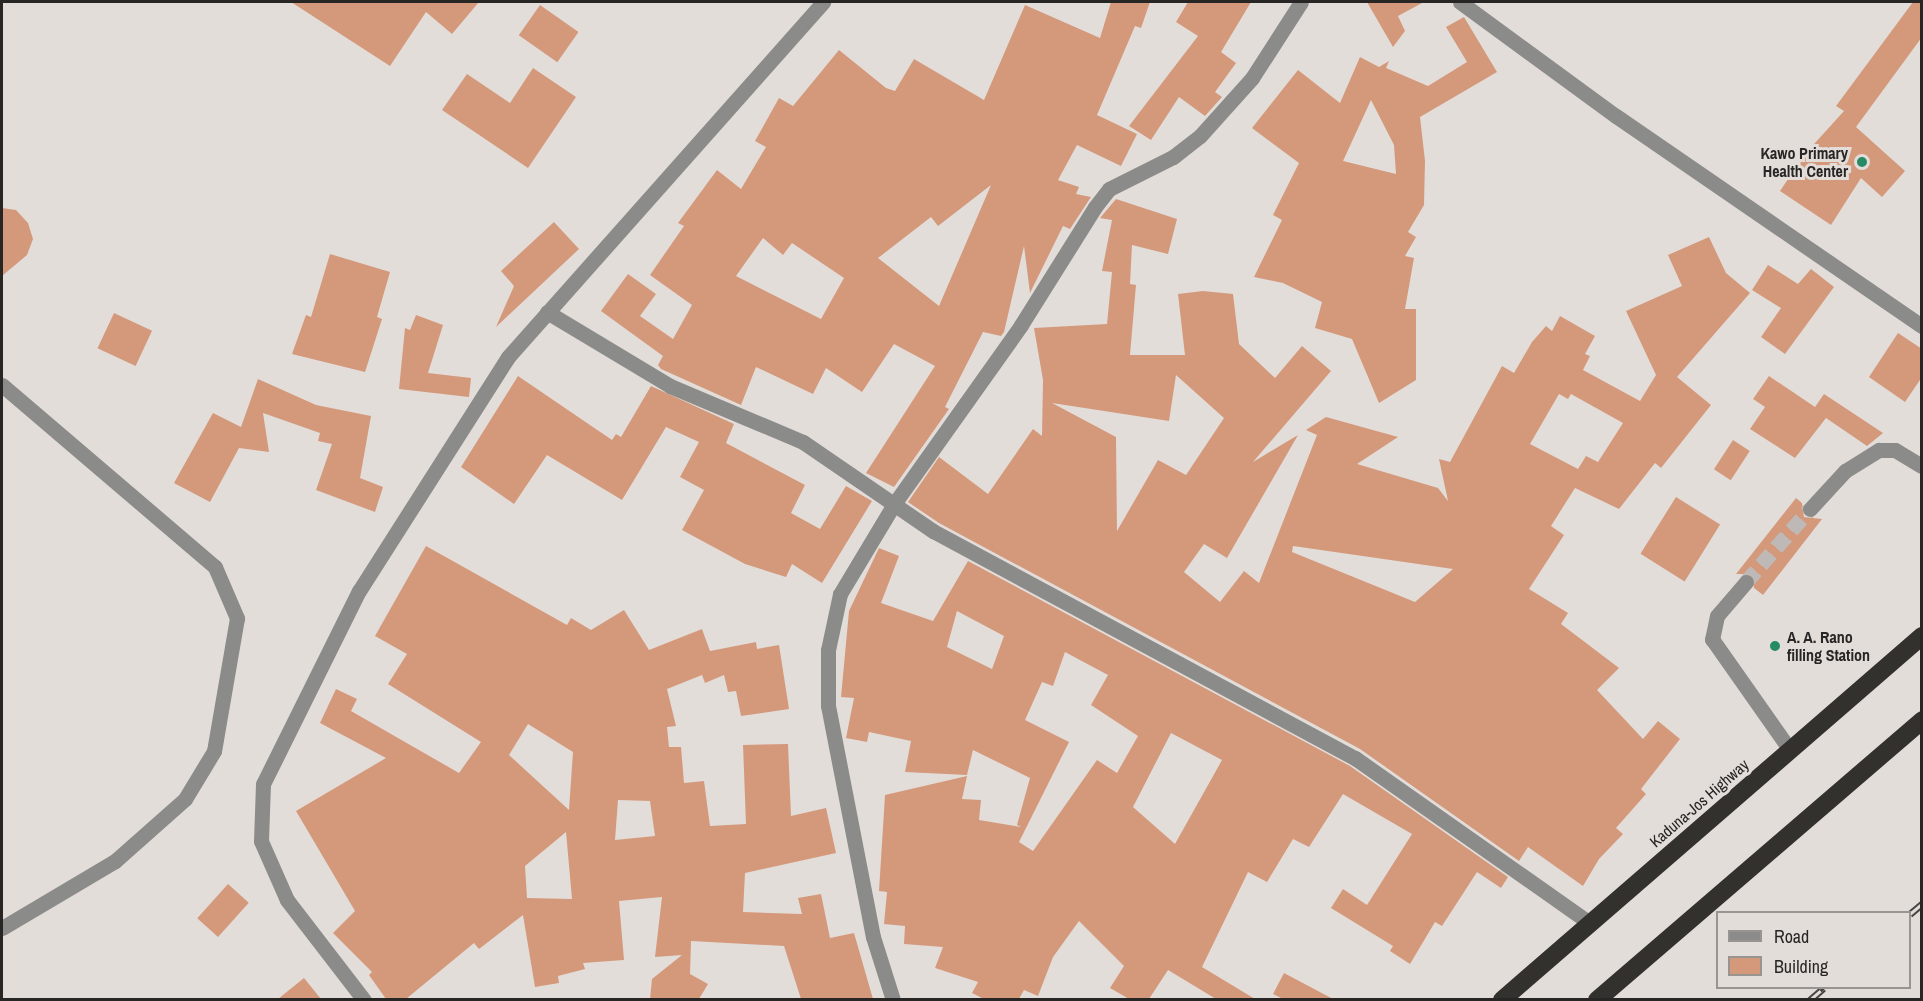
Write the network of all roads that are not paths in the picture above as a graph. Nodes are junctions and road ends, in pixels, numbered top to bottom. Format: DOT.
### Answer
graph roads {
  1 [pos="823,2"];
  2 [pos="1301,2"];
  3 [pos="1460,2"];
  4 [pos="548,312"];
  5 [pos="1922,326"];
  6 [pos="2,385"];
  7 [pos="1922,466"];
  8 [pos="894,504"];
  9 [pos="1810,509"];
  10 [pos="1746,582"];
  11 [pos="1922,636"];
  12 [pos="1922,720"];
  13 [pos="1790,750"];
  14 [pos="1590,923"];
  15 [pos="2,928"];
  16 [pos="364,999"];
  17 [pos="893,999"];
  18 [pos="1502,999"];
  19 [pos="1597,999"];
  1 -- 4 [label="street"];
  2 -- 8 [label="street"];
  3 -- 5 [label="street"];
  4 -- 8 [label="street"];
  4 -- 16 [label="street"];
  6 -- 15 [label="street"];
  7 -- 9 [label="street"];
  8 -- 14 [label="street"];
  8 -- 17 [label="street"];
  10 -- 13 [label="street"];
  11 -- 13 [label="highway, Kaduna-Jos Highway"];
  12 -- 19 [label="highway"];
  13 -- 14 [label="highway, Kaduna-Jos Highway"];
  14 -- 18 [label="highway, Kaduna-Jos Highway"];
}
